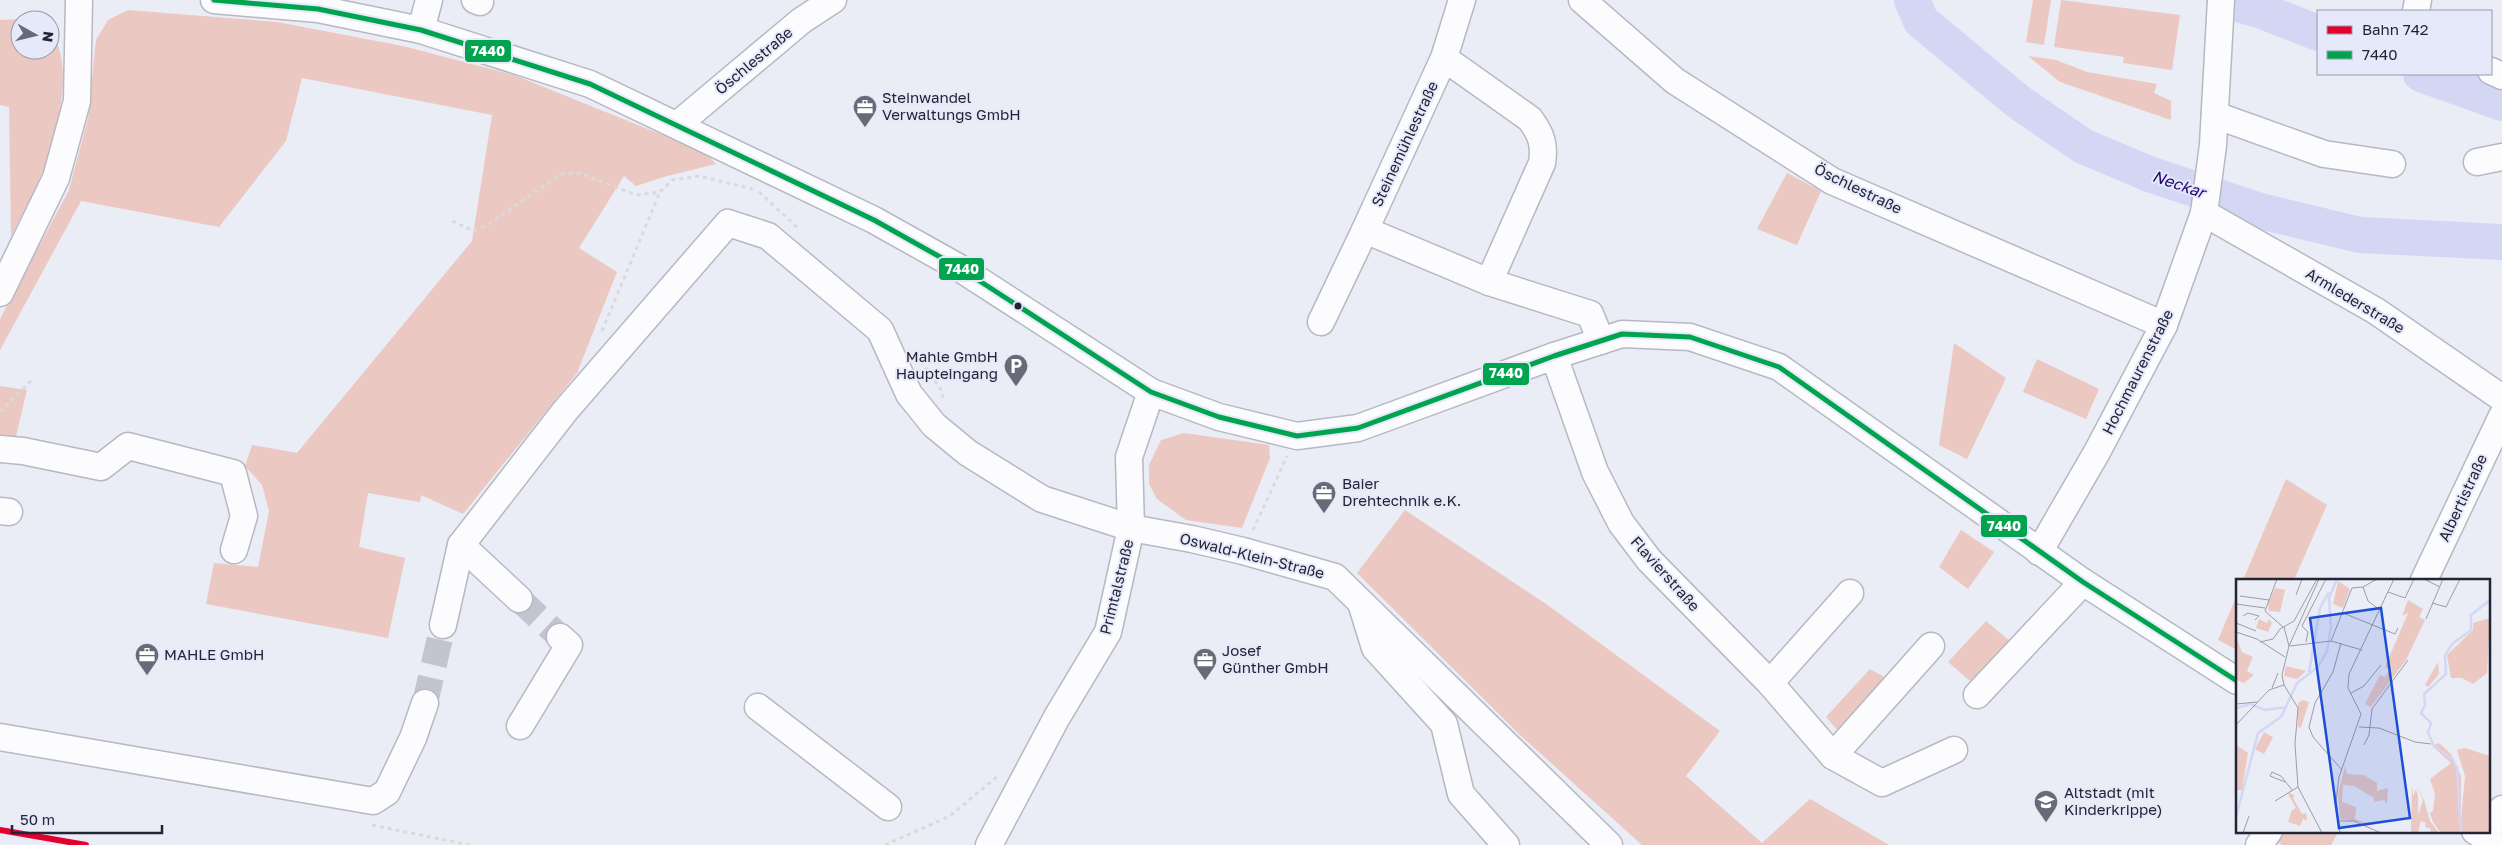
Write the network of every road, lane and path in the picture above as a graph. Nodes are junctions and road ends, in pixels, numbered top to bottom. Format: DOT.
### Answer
graph roads {
  1 [pos="79,0"];
  2 [pos="214,0"];
  3 [pos="429,0"];
  4 [pos="833,0"];
  5 [pos="1462,0"];
  6 [pos="1582,0"];
  7 [pos="2221,4"];
  8 [pos="421,30"];
  9 [pos="1444,58"];
  10 [pos="2215,115"];
  11 [pos="677,125"];
  12 [pos="2502,157"];
  13 [pos="2477,162"];
  14 [pos="2392,164"];
  15 [pos="660,192"];
  16 [pos="2204,213"];
  17 [pos="1365,230"];
  18 [pos="8,255"];
  19 [pos="1489,282"];
  20 [pos="1,291"];
  21 [pos="1321,322"];
  22 [pos="2164,325"];
  23 [pos="602,332"];
  24 [pos="1600,341"];
  25 [pos="1554,356"];
  26 [pos="33,379"];
  27 [pos="1151,392"];
  28 [pos="2502,398"];
  29 [pos="0,412"];
  30 [pos="2502,416"];
  31 [pos="1296,436"];
  32 [pos="0,449"];
  33 [pos="1131,528"];
  34 [pos="461,545"];
  35 [pos="234,550"];
  36 [pos="1243,551"];
  37 [pos="2039,552"];
  38 [pos="2424,579"];
  39 [pos="2082,582"];
  40 [pos="1850,592"];
  41 [pos="519,599"];
  42 [pos="1362,604"];
  43 [pos="443,625"];
  44 [pos="560,637"];
  45 [pos="1931,646"];
  46 [pos="2236,680"];
  47 [pos="1770,683"];
  48 [pos="1976,695"];
  49 [pos="425,703"];
  50 [pos="758,707"];
  51 [pos="520,726"];
  52 [pos="0,737"];
  53 [pos="1954,750"];
  54 [pos="1833,756"];
  55 [pos="1002,772"];
  56 [pos="888,807"];
  57 [pos="2502,809"];
  58 [pos="2490,828"];
  59 [pos="2268,832"];
  60 [pos="885,845"];
  61 [pos="989,845"];
  62 [pos="1506,845"];
  63 [pos="1609,845"];
  64 [pos="2259,845"];
  1 -- 18 [label="street"];
  2 -- 8 [label="street"];
  3 -- 8 [label="street"];
  4 -- 11 [label="street, Öschlestraße"];
  5 -- 9 [label="street, Steinemühlestraße"];
  6 -- 22 [label="street, Öschlestraße"];
  7 -- 10 [label="street, Hochmaurenstraße"];
  8 -- 11 [label="street"];
  9 -- 17 [label="street, Steinemühlestraße"];
  9 -- 19 [label="street"];
  10 -- 14 [label="street"];
  10 -- 16 [label="street, Hochmaurenstraße"];
  11 -- 27 [label="street"];
  12 -- 13 [label="street"];
  15 -- 23 [label="path"];
  16 -- 22 [label="street, Hochmaurenstraße"];
  16 -- 28 [label="street, Armlederstraße"];
  17 -- 19 [label="street"];
  17 -- 21 [label="street, Steinemühlestraße"];
  18 -- 20 [label="street"];
  19 -- 24 [label="street"];
  22 -- 37 [label="street, Hochmaurenstraße"];
  24 -- 25 [label="street"];
  24 -- 37 [label="street"];
  25 -- 31 [label="street"];
  25 -- 47 [label="street, Flavierstraße"];
  26 -- 29 [label="path"];
  27 -- 31 [label="street"];
  27 -- 33 [label="street, Primtalstraße"];
  30 -- 38 [label="street, Albertistraße"];
  31 -- 36 [label="path"];
  32 -- 35 [label="street"];
  33 -- 34 [label="street, Oswald-Klein-Straße"];
  33 -- 36 [label="street, Oswald-Klein-Straße"];
  33 -- 61 [label="street, Primtalstraße"];
  34 -- 41 [label="street"];
  34 -- 43 [label="street"];
  36 -- 42 [label="street, Oswald-Klein-Straße"];
  37 -- 39 [label="street"];
  39 -- 46 [label="street"];
  39 -- 48 [label="street"];
  40 -- 47 [label="street"];
  42 -- 62 [label="street"];
  42 -- 63 [label="street, Oswald-Klein-Straße"];
  44 -- 51 [label="street"];
  45 -- 54 [label="street"];
  47 -- 54 [label="street, Flavierstraße"];
  49 -- 52 [label="street"];
  50 -- 56 [label="street"];
  53 -- 54 [label="street"];
  55 -- 60 [label="path"];
  57 -- 58 [label="street"];
  59 -- 64 [label="street"];
}
